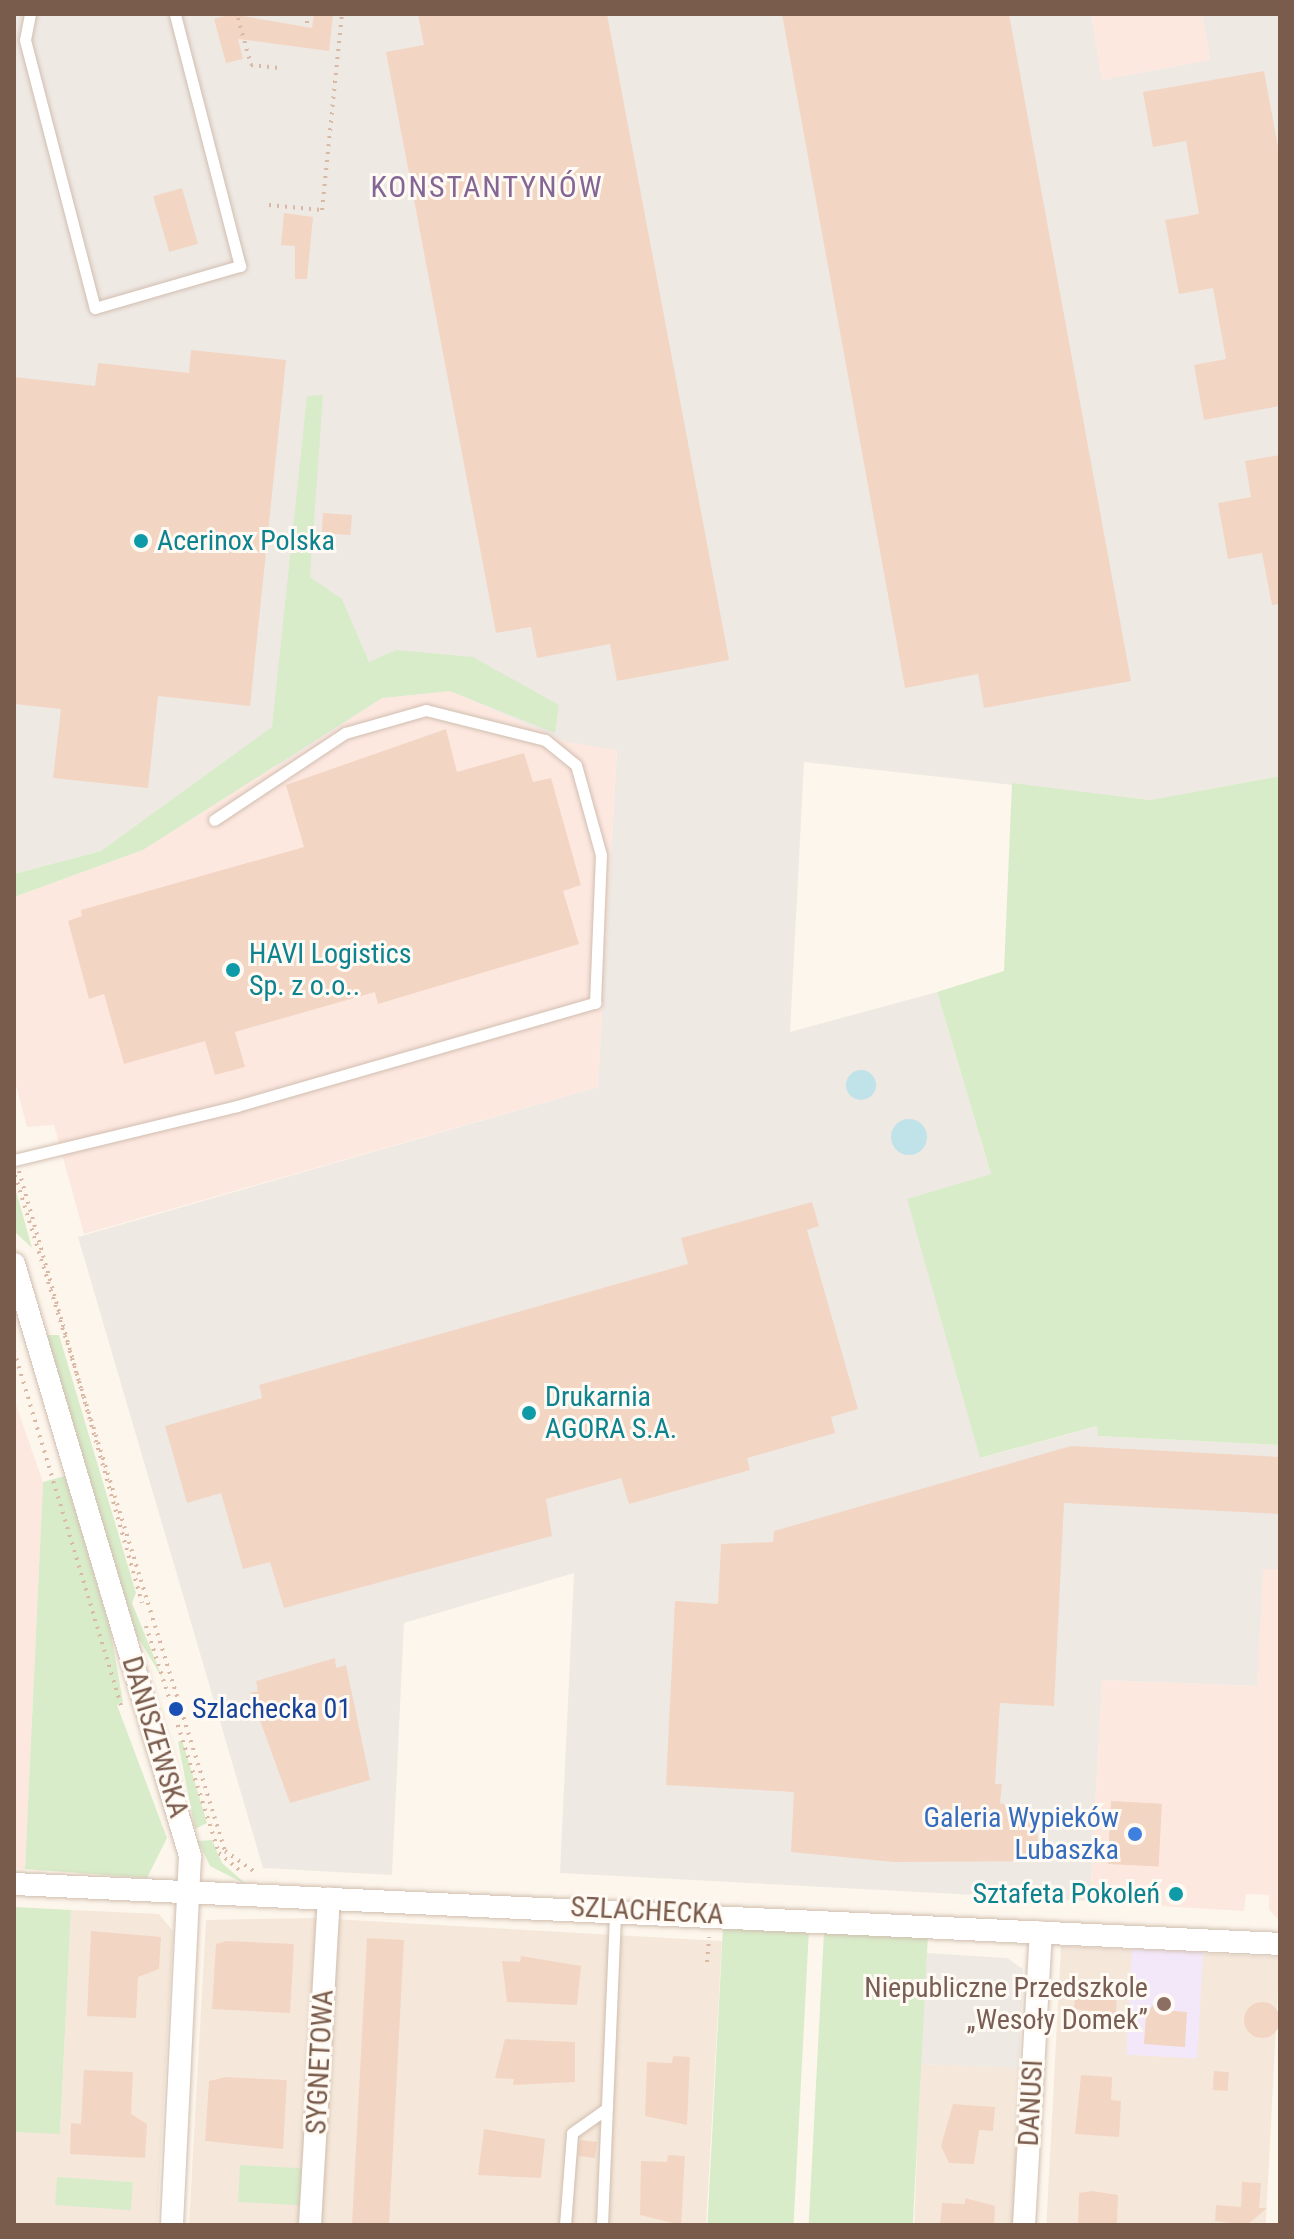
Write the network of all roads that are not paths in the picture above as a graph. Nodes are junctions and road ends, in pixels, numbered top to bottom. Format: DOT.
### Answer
graph roads {
  1 [pos="30,14"];
  2 [pos="175,14"];
  3 [pos="214,820"];
  4 [pos="15,1159"];
  5 [pos="14,1264"];
  6 [pos="14,1884"];
  7 [pos="191,1892"];
  8 [pos="329,1899"];
  9 [pos="615,1909"];
  10 [pos="1041,1932"];
  11 [pos="1280,1944"];
  12 [pos="606,2109"];
  13 [pos="172,2225"];
  14 [pos="310,2225"];
  15 [pos="565,2225"];
  16 [pos="602,2225"];
  17 [pos="1024,2225"];
  1 -- 2 [label="lane"];
  3 -- 4 [label="lane"];
  5 -- 7 [label="street, DANISZEWSKA"];
  6 -- 7 [label="street, SZLACHECKA"];
  7 -- 8 [label="street, SZLACHECKA"];
  7 -- 13 [label="street, DANISZEWSKA"];
  8 -- 9 [label="street, SZLACHECKA"];
  8 -- 14 [label="street, SYGNETOWA"];
  9 -- 10 [label="street, SZLACHECKA"];
  9 -- 12 [label="lane"];
  10 -- 11 [label="street, SZLACHECKA"];
  10 -- 17 [label="street, DANUSI"];
  12 -- 15 [label="lane"];
  12 -- 16 [label="lane"];
}
